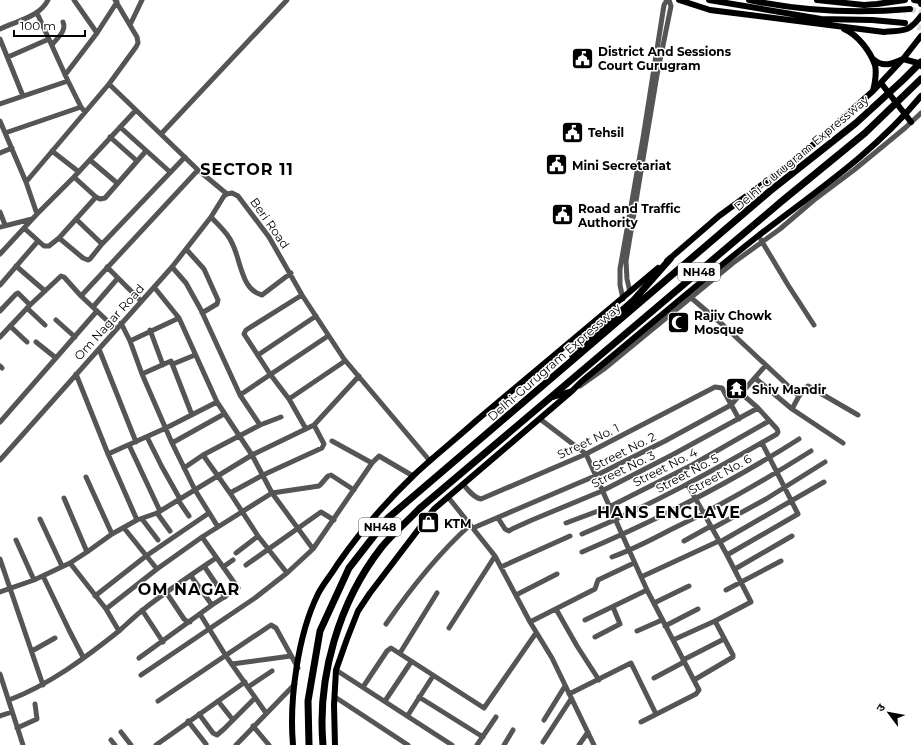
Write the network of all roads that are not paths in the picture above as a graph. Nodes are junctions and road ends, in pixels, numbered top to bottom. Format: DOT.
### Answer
graph roads {
  1 [pos="48,0"];
  2 [pos="74,0"];
  3 [pos="142,0"];
  4 [pos="287,0"];
  5 [pos="668,0"];
  6 [pos="679,0"];
  7 [pos="709,0"];
  8 [pos="749,0"];
  9 [pos="817,0"];
  10 [pos="904,0"];
  11 [pos="914,0"];
  12 [pos="116,1"];
  13 [pos="851,2"];
  14 [pos="921,4"];
  15 [pos="910,9"];
  16 [pos="37,14"];
  17 [pos="921,16"];
  18 [pos="63,22"];
  19 [pos="904,23"];
  20 [pos="130,25"];
  21 [pos="841,27"];
  22 [pos="0,29"];
  23 [pos="97,32"];
  24 [pos="0,39"];
  25 [pos="49,39"];
  26 [pos="920,40"];
  27 [pos="52,45"];
  28 [pos="865,48"];
  29 [pos="8,57"];
  30 [pos="903,59"];
  31 [pos="921,62"];
  32 [pos="921,66"];
  33 [pos="67,78"];
  34 [pos="921,79"];
  35 [pos="881,82"];
  36 [pos="109,84"];
  37 [pos="873,91"];
  38 [pos="23,96"];
  39 [pos="921,96"];
  40 [pos="0,104"];
  41 [pos="81,107"];
  42 [pos="136,110"];
  43 [pos="86,112"];
  44 [pos="921,113"];
  45 [pos="906,115"];
  46 [pos="0,121"];
  47 [pos="911,122"];
  48 [pos="120,127"];
  49 [pos="5,133"];
  50 [pos="161,134"];
  51 [pos="110,137"];
  52 [pos="12,148"];
  53 [pos="52,151"];
  54 [pos="146,151"];
  55 [pos="0,153"];
  56 [pos="185,157"];
  57 [pos="90,160"];
  58 [pos="138,161"];
  59 [pos="198,170"];
  60 [pos="79,172"];
  61 [pos="170,172"];
  62 [pos="74,177"];
  63 [pos="26,182"];
  64 [pos="117,183"];
  65 [pos="227,194"];
  66 [pos="96,197"];
  67 [pos="0,212"];
  68 [pos="37,214"];
  69 [pos="211,217"];
  70 [pos="33,219"];
  71 [pos="76,219"];
  72 [pos="3,226"];
  73 [pos="24,228"];
  74 [pos="758,236"];
  75 [pos="59,238"];
  76 [pos="38,241"];
  77 [pos="763,242"];
  78 [pos="102,244"];
  79 [pos="186,249"];
  80 [pos="0,254"];
  81 [pos="670,259"];
  82 [pos="16,266"];
  83 [pos="172,267"];
  84 [pos="107,268"];
  85 [pos="291,273"];
  86 [pos="118,278"];
  87 [pos="0,285"];
  88 [pos="154,287"];
  89 [pos="44,290"];
  90 [pos="630,292"];
  91 [pos="302,295"];
  92 [pos="81,296"];
  93 [pos="688,296"];
  94 [pos="623,299"];
  95 [pos="141,301"];
  96 [pos="28,307"];
  97 [pos="92,307"];
  98 [pos="0,311"];
  99 [pos="97,311"];
  100 [pos="202,313"];
  101 [pos="316,316"];
  102 [pos="179,318"];
  103 [pos="56,320"];
  104 [pos="121,323"];
  105 [pos="45,325"];
  106 [pos="814,325"];
  107 [pos="10,326"];
  108 [pos="116,328"];
  109 [pos="150,330"];
  110 [pos="75,336"];
  111 [pos="328,336"];
  112 [pos="0,337"];
  113 [pos="130,341"];
  114 [pos="27,342"];
  115 [pos="36,342"];
  116 [pos="99,349"];
  117 [pos="195,355"];
  118 [pos="258,355"];
  119 [pos="56,358"];
  120 [pos="345,361"];
  121 [pos="173,364"];
  122 [pos="163,365"];
  123 [pos="766,365"];
  124 [pos="558,372"];
  125 [pos="76,374"];
  126 [pos="142,374"];
  127 [pos="270,374"];
  128 [pos="359,376"];
  129 [pos="755,378"];
  130 [pos="572,391"];
  131 [pos="742,394"];
  132 [pos="240,395"];
  133 [pos="553,396"];
  134 [pos="799,396"];
  135 [pos="289,399"];
  136 [pos="217,402"];
  137 [pos="731,405"];
  138 [pos="758,408"];
  139 [pos="792,409"];
  140 [pos="224,414"];
  141 [pos="192,415"];
  142 [pos="858,415"];
  143 [pos="281,417"];
  144 [pos="540,419"];
  145 [pos="739,420"];
  146 [pos="769,421"];
  147 [pos="0,422"];
  148 [pos="260,425"];
  149 [pos="314,426"];
  150 [pos="166,428"];
  151 [pos="306,429"];
  152 [pos="239,436"];
  153 [pos="147,437"];
  154 [pos="799,439"];
  155 [pos="332,441"];
  156 [pos="136,442"];
  157 [pos="843,442"];
  158 [pos="172,443"];
  159 [pos="762,443"];
  160 [pos="129,445"];
  161 [pos="811,451"];
  162 [pos="108,454"];
  163 [pos="586,454"];
  164 [pos="203,455"];
  165 [pos="252,455"];
  166 [pos="769,458"];
  167 [pos="0,460"];
  168 [pos="430,461"];
  169 [pos="825,462"];
  170 [pos="372,463"];
  171 [pos="184,468"];
  172 [pos="776,473"];
  173 [pos="263,475"];
  174 [pos="217,476"];
  175 [pos="413,476"];
  176 [pos="595,476"];
  177 [pos="86,477"];
  178 [pos="824,482"];
  179 [pos="463,484"];
  180 [pos="688,485"];
  181 [pos="785,486"];
  182 [pos="195,490"];
  183 [pos="354,490"];
  184 [pos="602,491"];
  185 [pos="272,492"];
  186 [pos="230,493"];
  187 [pos="448,497"];
  188 [pos="64,498"];
  189 [pos="696,499"];
  190 [pos="179,500"];
  191 [pos="792,501"];
  192 [pos="608,506"];
  193 [pos="158,512"];
  194 [pos="243,512"];
  195 [pos="209,513"];
  196 [pos="704,514"];
  197 [pos="189,516"];
  198 [pos="498,518"];
  199 [pos="40,519"];
  200 [pos="140,520"];
  201 [pos="334,520"];
  202 [pos="616,520"];
  203 [pos="566,523"];
  204 [pos="472,526"];
  205 [pos="218,527"];
  206 [pos="712,527"];
  207 [pos="124,528"];
  208 [pos="297,528"];
  209 [pos="170,531"];
  210 [pos="112,534"];
  211 [pos="582,534"];
  212 [pos="622,535"];
  213 [pos="258,536"];
  214 [pos="570,536"];
  215 [pos="792,536"];
  216 [pos="202,537"];
  217 [pos="16,540"];
  218 [pos="158,540"];
  219 [pos="684,541"];
  220 [pos="720,541"];
  221 [pos="268,549"];
  222 [pos="313,549"];
  223 [pos="629,551"];
  224 [pos="87,552"];
  225 [pos="582,552"];
  226 [pos="236,553"];
  227 [pos="727,555"];
  228 [pos="146,556"];
  229 [pos="495,556"];
  230 [pos="612,557"];
  231 [pos="216,558"];
  232 [pos="0,559"];
  233 [pos="233,560"];
  234 [pos="781,562"];
  235 [pos="70,563"];
  236 [pos="634,563"];
  237 [pos="246,565"];
  238 [pos="62,566"];
  239 [pos="204,566"];
  240 [pos="223,566"];
  241 [pos="501,567"];
  242 [pos="157,569"];
  243 [pos="734,570"];
  244 [pos="287,573"];
  245 [pos="557,574"];
  246 [pos="43,576"];
  247 [pos="191,576"];
  248 [pos="641,577"];
  249 [pos="34,580"];
  250 [pos="741,582"];
  251 [pos="689,586"];
  252 [pos="10,590"];
  253 [pos="647,590"];
  254 [pos="726,590"];
  255 [pos="0,592"];
  256 [pos="166,592"];
  257 [pos="437,592"];
  258 [pos="516,595"];
  259 [pos="96,596"];
  260 [pos="225,596"];
  261 [pos="654,603"];
  262 [pos="212,605"];
  263 [pos="613,607"];
  264 [pos="556,609"];
  265 [pos="698,609"];
  266 [pos="106,610"];
  267 [pos="142,610"];
  268 [pos="200,614"];
  269 [pos="584,620"];
  270 [pos="662,620"];
  271 [pos="715,621"];
  272 [pos="190,622"];
  273 [pos="530,622"];
  274 [pos="386,624"];
  275 [pos="665,626"];
  276 [pos="449,628"];
  277 [pos="208,629"];
  278 [pos="119,630"];
  279 [pos="637,631"];
  280 [pos="536,633"];
  281 [pos="595,637"];
  282 [pos="55,638"];
  283 [pos="724,639"];
  284 [pos="673,640"];
  285 [pos="163,642"];
  286 [pos="32,651"];
  287 [pos="400,653"];
  288 [pos="226,656"];
  289 [pos="291,656"];
  290 [pos="83,657"];
  291 [pos="139,658"];
  292 [pos="684,661"];
  293 [pos="411,662"];
  294 [pos="232,664"];
  295 [pos="298,668"];
  296 [pos="336,670"];
  297 [pos="272,671"];
  298 [pos="0,674"];
  299 [pos="141,675"];
  300 [pos="433,676"];
  301 [pos="654,678"];
  302 [pos="599,680"];
  303 [pos="694,680"];
  304 [pos="245,682"];
  305 [pos="295,684"];
  306 [pos="44,685"];
  307 [pos="565,686"];
  308 [pos="248,687"];
  309 [pos="363,687"];
  310 [pos="334,697"];
  311 [pos="420,697"];
  312 [pos="570,697"];
  313 [pos="255,698"];
  314 [pos="9,700"];
  315 [pos="158,701"];
  316 [pos="218,701"];
  317 [pos="385,701"];
  318 [pos="35,704"];
  319 [pos="12,712"];
  320 [pos="266,713"];
  321 [pos="199,714"];
  322 [pos="656,714"];
  323 [pos="0,716"];
  324 [pos="408,716"];
  325 [pos="496,717"];
  326 [pos="233,720"];
  327 [pos="544,720"];
  328 [pos="188,721"];
  329 [pos="641,722"];
  330 [pos="253,726"];
  331 [pos="17,728"];
  332 [pos="513,730"];
  333 [pos="121,732"];
  334 [pos="588,732"];
  335 [pos="483,737"];
  336 [pos="111,740"];
  337 [pos="543,742"];
  338 [pos="21,744"];
  339 [pos="206,744"];
  340 [pos="114,745"];
  341 [pos="131,745"];
  342 [pos="156,745"];
  343 [pos="236,745"];
  344 [pos="269,745"];
  345 [pos="293,745"];
  346 [pos="309,745"];
  347 [pos="323,745"];
  348 [pos="335,745"];
  349 [pos="408,745"];
  350 [pos="452,745"];
  351 [pos="477,745"];
  352 [pos="504,745"];
  353 [pos="580,745"];
  354 [pos="594,745"];
  1 -- 16 [label="street"];
  2 -- 23 [label="street"];
  3 -- 20 [label="street"];
  4 -- 50 [label="street"];
  5 -- 90 [label="street"];
  5 -- 94 [label="street"];
  6 -- 21 [label="main road"];
  7 -- 19 [label="main road"];
  8 -- 15 [label="main road"];
  9 -- 13 [label="main road"];
  10 -- 13 [label="main road"];
  11 -- 14 [label="main road"];
  12 -- 20 [label="street"];
  12 -- 23 [label="street"];
  16 -- 22 [label="street"];
  16 -- 25 [label="street"];
  17 -- 21 [label="main road"];
  18 -- 27 [label="street"];
  20 -- 36 [label="street"];
  21 -- 28 [label="main road"];
  23 -- 33 [label="street"];
  24 -- 29 [label="street"];
  25 -- 27 [label="street"];
  25 -- 29 [label="street"];
  26 -- 30 [label="main road"];
  27 -- 33 [label="street"];
  28 -- 30 [label="main road"];
  28 -- 37 [label="main road"];
  29 -- 38 [label="street"];
  30 -- 32 [label="main road"];
  30 -- 35 [label="main road"];
  31 -- 124 [label="highway, Delhi-Gurugram Expressway / NH48"];
  33 -- 38 [label="street"];
  33 -- 41 [label="street"];
  34 -- 133 [label="highway, Delhi-Gurugram Expressway / NH48"];
  35 -- 37 [label="main road"];
  35 -- 45 [label="main road"];
  36 -- 42 [label="street, Beri Road"];
  36 -- 43 [label="street"];
  37 -- 81 [label="main road"];
  38 -- 40 [label="street"];
  39 -- 45 [label="main road"];
  41 -- 43 [label="street"];
  41 -- 49 [label="street"];
  42 -- 48 [label="street"];
  42 -- 50 [label="street, Beri Road"];
  43 -- 53 [label="street"];
  44 -- 47 [label="street"];
  45 -- 47 [label="main road"];
  45 -- 74 [label="main road"];
  46 -- 49 [label="street"];
  47 -- 77 [label="street"];
  48 -- 51 [label="street"];
  48 -- 54 [label="street"];
  49 -- 52 [label="street"];
  50 -- 56 [label="street, Beri Road"];
  51 -- 57 [label="street"];
  51 -- 58 [label="street"];
  52 -- 55 [label="street"];
  52 -- 63 [label="street"];
  53 -- 60 [label="street"];
  53 -- 63 [label="street"];
  54 -- 58 [label="street"];
  54 -- 61 [label="street"];
  56 -- 59 [label="street, Beri Road"];
  56 -- 61 [label="street"];
  57 -- 60 [label="street"];
  57 -- 64 [label="street"];
  58 -- 64 [label="street"];
  59 -- 65 [label="street, Beri Road"];
  59 -- 84 [label="street"];
  60 -- 62 [label="street"];
  61 -- 78 [label="street"];
  62 -- 66 [label="street"];
  62 -- 68 [label="street"];
  63 -- 68 [label="street"];
  64 -- 66 [label="street"];
  65 -- 69 [label="street, Om Nagar Road"];
  65 -- 85 [label="street, Beri Road"];
  66 -- 71 [label="street"];
  67 -- 72 [label="street"];
  68 -- 70 [label="street"];
  69 -- 79 [label="street, Om Nagar Road"];
  69 -- 85 [label="street"];
  70 -- 72 [label="street"];
  70 -- 73 [label="street"];
  71 -- 75 [label="street"];
  71 -- 78 [label="street"];
  73 -- 76 [label="street"];
  73 -- 80 [label="street"];
  74 -- 77 [label="street"];
  74 -- 93 [label="main road"];
  75 -- 76 [label="street"];
  75 -- 78 [label="street"];
  76 -- 82 [label="street"];
  77 -- 93 [label="street"];
  77 -- 106 [label="street"];
  79 -- 83 [label="street, Om Nagar Road"];
  79 -- 100 [label="street"];
  81 -- 90 [label="main road"];
  81 -- 124 [label="highway"];
  82 -- 87 [label="street"];
  82 -- 89 [label="street"];
  83 -- 88 [label="street, Om Nagar Road"];
  83 -- 100 [label="street"];
  84 -- 86 [label="street"];
  84 -- 92 [label="street"];
  85 -- 91 [label="street, Beri Road"];
  86 -- 95 [label="street"];
  86 -- 97 [label="street"];
  88 -- 95 [label="street, Om Nagar Road"];
  88 -- 102 [label="street"];
  89 -- 92 [label="street"];
  89 -- 96 [label="street"];
  90 -- 94 [label="main road"];
  91 -- 101 [label="street, Beri Road"];
  91 -- 118 [label="street"];
  92 -- 97 [label="street"];
  93 -- 123 [label="street"];
  93 -- 130 [label="main road"];
  94 -- 168 [label="main road"];
  95 -- 104 [label="street, Om Nagar Road"];
  96 -- 98 [label="street"];
  96 -- 105 [label="street"];
  96 -- 107 [label="street"];
  97 -- 99 [label="street"];
  99 -- 108 [label="street"];
  99 -- 110 [label="street"];
  100 -- 132 [label="street"];
  101 -- 111 [label="street, Beri Road"];
  101 -- 118 [label="street"];
  102 -- 109 [label="street"];
  102 -- 117 [label="street"];
  103 -- 110 [label="street"];
  104 -- 108 [label="street, Om Nagar Road"];
  104 -- 113 [label="street"];
  107 -- 112 [label="street"];
  107 -- 114 [label="street"];
  108 -- 116 [label="street, Om Nagar Road"];
  109 -- 113 [label="street"];
  109 -- 122 [label="street"];
  110 -- 119 [label="street"];
  111 -- 120 [label="street, Beri Road"];
  111 -- 127 [label="street"];
  113 -- 126 [label="street"];
  115 -- 119 [label="street"];
  116 -- 125 [label="street, Om Nagar Road"];
  116 -- 156 [label="street"];
  117 -- 121 [label="street"];
  117 -- 136 [label="street"];
  118 -- 127 [label="street"];
  119 -- 147 [label="street"];
  120 -- 128 [label="street, Beri Road"];
  120 -- 135 [label="street"];
  121 -- 122 [label="street"];
  121 -- 141 [label="street"];
  122 -- 126 [label="street"];
  123 -- 129 [label="street, Street No. 2"];
  123 -- 134 [label="street"];
  124 -- 346 [label="highway, Delhi-Gurugram Expressway / NH48"];
  125 -- 162 [label="street"];
  125 -- 167 [label="street, Om Nagar Road"];
  126 -- 150 [label="street"];
  127 -- 132 [label="street"];
  127 -- 135 [label="street"];
  128 -- 149 [label="street"];
  128 -- 168 [label="street, Beri Road"];
  129 -- 131 [label="street, Street No. 2"];
  129 -- 139 [label="street"];
  130 -- 133 [label="main road"];
  130 -- 144 [label="main road"];
  131 -- 137 [label="street, Street No. 2"];
  131 -- 138 [label="street"];
  132 -- 148 [label="street"];
  133 -- 347 [label="highway, Delhi-Gurugram Expressway / NH48"];
  134 -- 139 [label="street"];
  134 -- 142 [label="street"];
  135 -- 151 [label="street"];
  136 -- 140 [label="street"];
  136 -- 141 [label="street"];
  137 -- 145 [label="street"];
  137 -- 163 [label="street, Street No. 1"];
  137 -- 176 [label="street, Street No. 2"];
  138 -- 145 [label="street, Street No. 3"];
  138 -- 146 [label="street"];
  139 -- 157 [label="street"];
  140 -- 152 [label="street"];
  140 -- 158 [label="street"];
  141 -- 150 [label="street"];
  143 -- 148 [label="street"];
  144 -- 163 [label="street"];
  144 -- 179 [label="main road"];
  145 -- 184 [label="street, Street No. 3"];
  146 -- 159 [label="street, Street No. 5"];
  146 -- 192 [label="street, Street No. 4"];
  148 -- 152 [label="street"];
  149 -- 151 [label="street"];
  149 -- 173 [label="street"];
  150 -- 153 [label="street"];
  150 -- 158 [label="street"];
  151 -- 165 [label="street"];
  152 -- 164 [label="street"];
  152 -- 165 [label="street"];
  153 -- 156 [label="street"];
  153 -- 190 [label="street"];
  154 -- 166 [label="street, Street No. 6"];
  155 -- 170 [label="street"];
  156 -- 160 [label="street"];
  158 -- 171 [label="street"];
  159 -- 166 [label="street"];
  159 -- 180 [label="street, Street No. 5"];
  160 -- 162 [label="street"];
  160 -- 193 [label="street"];
  161 -- 172 [label="street"];
  162 -- 200 [label="street"];
  163 -- 176 [label="street"];
  163 -- 179 [label="street, Street No. 1"];
  164 -- 171 [label="street"];
  164 -- 174 [label="street"];
  165 -- 173 [label="street"];
  165 -- 174 [label="street"];
  166 -- 172 [label="street"];
  166 -- 189 [label="street, Street No. 6"];
  168 -- 175 [label="main road"];
  169 -- 181 [label="street"];
  170 -- 175 [label="street"];
  170 -- 183 [label="street"];
  171 -- 182 [label="street"];
  172 -- 181 [label="street"];
  172 -- 196 [label="street"];
  173 -- 185 [label="street"];
  173 -- 186 [label="street"];
  174 -- 182 [label="street"];
  174 -- 186 [label="street"];
  175 -- 295 [label="main road"];
  176 -- 184 [label="street"];
  176 -- 198 [label="street, Street No. 2"];
  177 -- 210 [label="street"];
  178 -- 191 [label="street"];
  179 -- 187 [label="main road"];
  180 -- 189 [label="street"];
  180 -- 202 [label="street, Street No. 5"];
  181 -- 191 [label="street"];
  181 -- 206 [label="street"];
  182 -- 190 [label="street"];
  182 -- 195 [label="street"];
  183 -- 185 [label="street"];
  183 -- 201 [label="street"];
  184 -- 192 [label="street"];
  184 -- 198 [label="street, Street No. 3"];
  185 -- 194 [label="street"];
  185 -- 208 [label="street"];
  186 -- 194 [label="street"];
  187 -- 204 [label="street"];
  187 -- 296 [label="main road"];
  188 -- 224 [label="street"];
  189 -- 196 [label="street"];
  189 -- 212 [label="street, Street No. 6"];
  190 -- 193 [label="street"];
  190 -- 197 [label="street"];
  191 -- 220 [label="street"];
  191 -- 227 [label="street"];
  192 -- 202 [label="street"];
  192 -- 203 [label="street, Street No. 4"];
  193 -- 200 [label="street"];
  193 -- 209 [label="street"];
  194 -- 205 [label="street"];
  194 -- 213 [label="street"];
  195 -- 205 [label="street"];
  195 -- 228 [label="street"];
  196 -- 206 [label="street"];
  196 -- 223 [label="street"];
  198 -- 204 [label="street, Street No. 2"];
  199 -- 238 [label="street"];
  200 -- 207 [label="street"];
  200 -- 218 [label="street"];
  201 -- 208 [label="street"];
  201 -- 222 [label="street"];
  202 -- 211 [label="street, Street No. 5"];
  202 -- 212 [label="street"];
  204 -- 229 [label="street"];
  204 -- 274 [label="street, Street No. 2"];
  205 -- 216 [label="street"];
  206 -- 219 [label="street"];
  206 -- 220 [label="street"];
  207 -- 210 [label="street"];
  207 -- 228 [label="street"];
  208 -- 221 [label="street"];
  208 -- 222 [label="street"];
  210 -- 224 [label="street"];
  212 -- 223 [label="street"];
  212 -- 225 [label="street, Street No. 6"];
  213 -- 221 [label="street"];
  213 -- 226 [label="street"];
  214 -- 241 [label="street"];
  215 -- 243 [label="street"];
  216 -- 231 [label="street"];
  216 -- 242 [label="street"];
  217 -- 249 [label="street"];
  220 -- 227 [label="street"];
  220 -- 248 [label="street"];
  221 -- 237 [label="street"];
  221 -- 244 [label="street"];
  222 -- 244 [label="street"];
  223 -- 230 [label="street"];
  223 -- 236 [label="street"];
  224 -- 235 [label="street"];
  227 -- 243 [label="street"];
  228 -- 242 [label="street"];
  228 -- 259 [label="street"];
  229 -- 241 [label="street"];
  229 -- 276 [label="street"];
  231 -- 239 [label="street"];
  231 -- 240 [label="street"];
  232 -- 252 [label="street"];
  233 -- 240 [label="street"];
  234 -- 250 [label="street"];
  235 -- 238 [label="street"];
  235 -- 259 [label="street"];
  236 -- 248 [label="street"];
  236 -- 264 [label="street"];
  238 -- 246 [label="street"];
  239 -- 247 [label="street"];
  239 -- 260 [label="street"];
  240 -- 260 [label="street"];
  241 -- 258 [label="street"];
  242 -- 266 [label="street"];
  243 -- 250 [label="street"];
  244 -- 277 [label="street"];
  245 -- 258 [label="street"];
  246 -- 249 [label="street"];
  246 -- 290 [label="street"];
  247 -- 256 [label="street"];
  247 -- 262 [label="street"];
  248 -- 253 [label="street"];
  249 -- 252 [label="street"];
  250 -- 254 [label="street"];
  250 -- 271 [label="street"];
  251 -- 261 [label="street"];
  252 -- 255 [label="street"];
  252 -- 286 [label="street"];
  253 -- 261 [label="street"];
  253 -- 263 [label="street"];
  256 -- 267 [label="street"];
  256 -- 272 [label="street"];
  257 -- 287 [label="street"];
  258 -- 273 [label="street"];
  259 -- 266 [label="street"];
  260 -- 262 [label="street"];
  261 -- 270 [label="street"];
  262 -- 268 [label="street"];
  263 -- 269 [label="street"];
  263 -- 281 [label="street"];
  264 -- 273 [label="street"];
  264 -- 302 [label="street"];
  265 -- 275 [label="street"];
  266 -- 278 [label="street"];
  267 -- 278 [label="street"];
  267 -- 285 [label="street"];
  268 -- 272 [label="street"];
  268 -- 277 [label="street"];
  270 -- 275 [label="street"];
  270 -- 279 [label="street"];
  271 -- 283 [label="street"];
  271 -- 284 [label="street"];
  272 -- 285 [label="street"];
  273 -- 280 [label="street"];
  275 -- 284 [label="street"];
  277 -- 288 [label="street"];
  277 -- 299 [label="street"];
  278 -- 290 [label="street"];
  280 -- 300 [label="street"];
  280 -- 307 [label="street"];
  282 -- 286 [label="street"];
  283 -- 292 [label="street"];
  283 -- 303 [label="street"];
  284 -- 292 [label="street"];
  285 -- 291 [label="street"];
  286 -- 306 [label="street"];
  287 -- 293 [label="street"];
  287 -- 309 [label="street"];
  288 -- 289 [label="street"];
  288 -- 294 [label="street"];
  288 -- 315 [label="street"];
  289 -- 294 [label="street"];
  289 -- 295 [label="street"];
  290 -- 306 [label="street"];
  292 -- 301 [label="street"];
  292 -- 303 [label="street"];
  293 -- 300 [label="street"];
  293 -- 317 [label="street"];
  294 -- 304 [label="street"];
  295 -- 305 [label="main road"];
  296 -- 309 [label="street"];
  296 -- 310 [label="main road"];
  297 -- 308 [label="street"];
  298 -- 314 [label="street"];
  300 -- 311 [label="street"];
  302 -- 312 [label="street"];
  302 -- 322 [label="street"];
  303 -- 322 [label="street"];
  304 -- 308 [label="street"];
  304 -- 316 [label="street"];
  305 -- 320 [label="street"];
  305 -- 345 [label="main road"];
  306 -- 314 [label="street"];
  307 -- 312 [label="street"];
  307 -- 327 [label="street"];
  308 -- 313 [label="street"];
  309 -- 317 [label="street"];
  310 -- 348 [label="main road"];
  310 -- 349 [label="street"];
  311 -- 324 [label="street"];
  311 -- 335 [label="street"];
  312 -- 334 [label="street"];
  312 -- 337 [label="street"];
  313 -- 320 [label="street"];
  313 -- 326 [label="street"];
  314 -- 319 [label="street"];
  316 -- 321 [label="street"];
  316 -- 326 [label="street"];
  317 -- 324 [label="street"];
  318 -- 331 [label="street"];
  319 -- 323 [label="street"];
  319 -- 331 [label="street"];
  320 -- 330 [label="street"];
  321 -- 326 [label="street"];
  321 -- 328 [label="street"];
  322 -- 329 [label="street"];
  324 -- 350 [label="street"];
  325 -- 335 [label="street"];
  328 -- 339 [label="street"];
  328 -- 342 [label="street"];
  330 -- 343 [label="street"];
  330 -- 344 [label="street"];
  331 -- 338 [label="street"];
  332 -- 352 [label="street"];
  333 -- 341 [label="street"];
  334 -- 353 [label="street"];
  334 -- 354 [label="street"];
  335 -- 351 [label="street"];
  336 -- 340 [label="street"];
}
